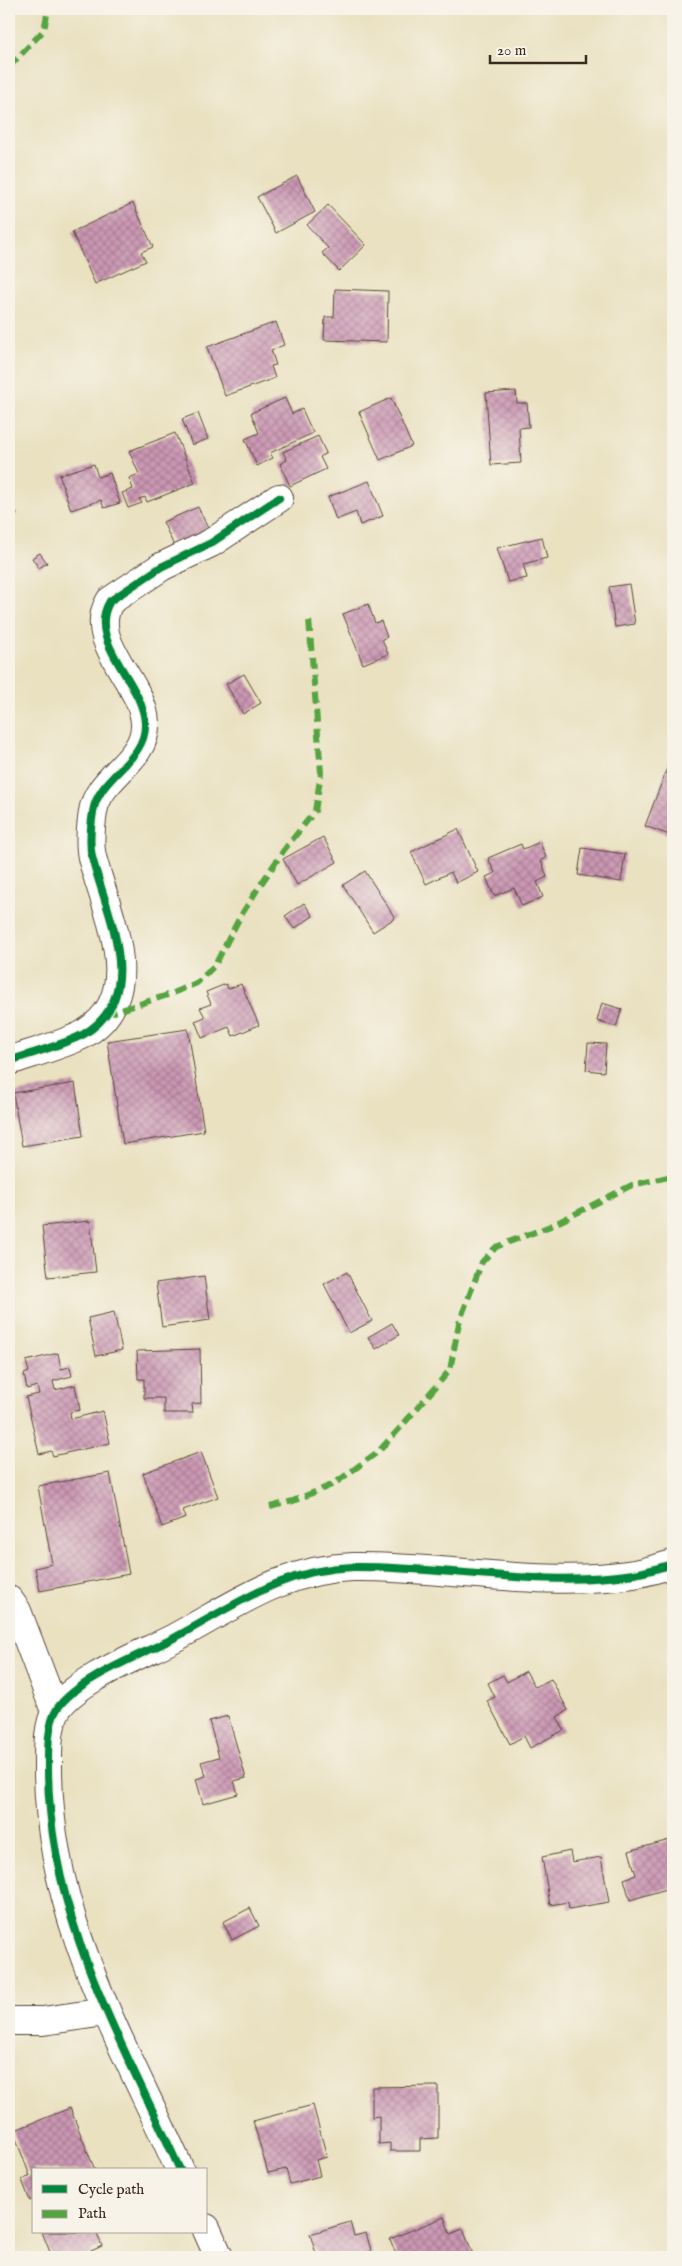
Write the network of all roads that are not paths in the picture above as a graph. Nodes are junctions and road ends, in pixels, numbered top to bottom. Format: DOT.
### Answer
graph roads {
  1 [pos="279,498"];
  2 [pos="9,1061"];
  3 [pos="673,1564"];
  4 [pos="9,1600"];
  5 [pos="55,1711"];
  6 [pos="105,2012"];
  7 [pos="9,2022"];
  8 [pos="179,2168"];
  9 [pos="208,2232"];
  10 [pos="220,2257"];
  1 -- 2 [label="street"];
  3 -- 5 [label="street"];
  4 -- 5 [label="street"];
  5 -- 6 [label="street"];
  6 -- 7 [label="street"];
  6 -- 8 [label="street"];
  9 -- 10 [label="street"];
}
